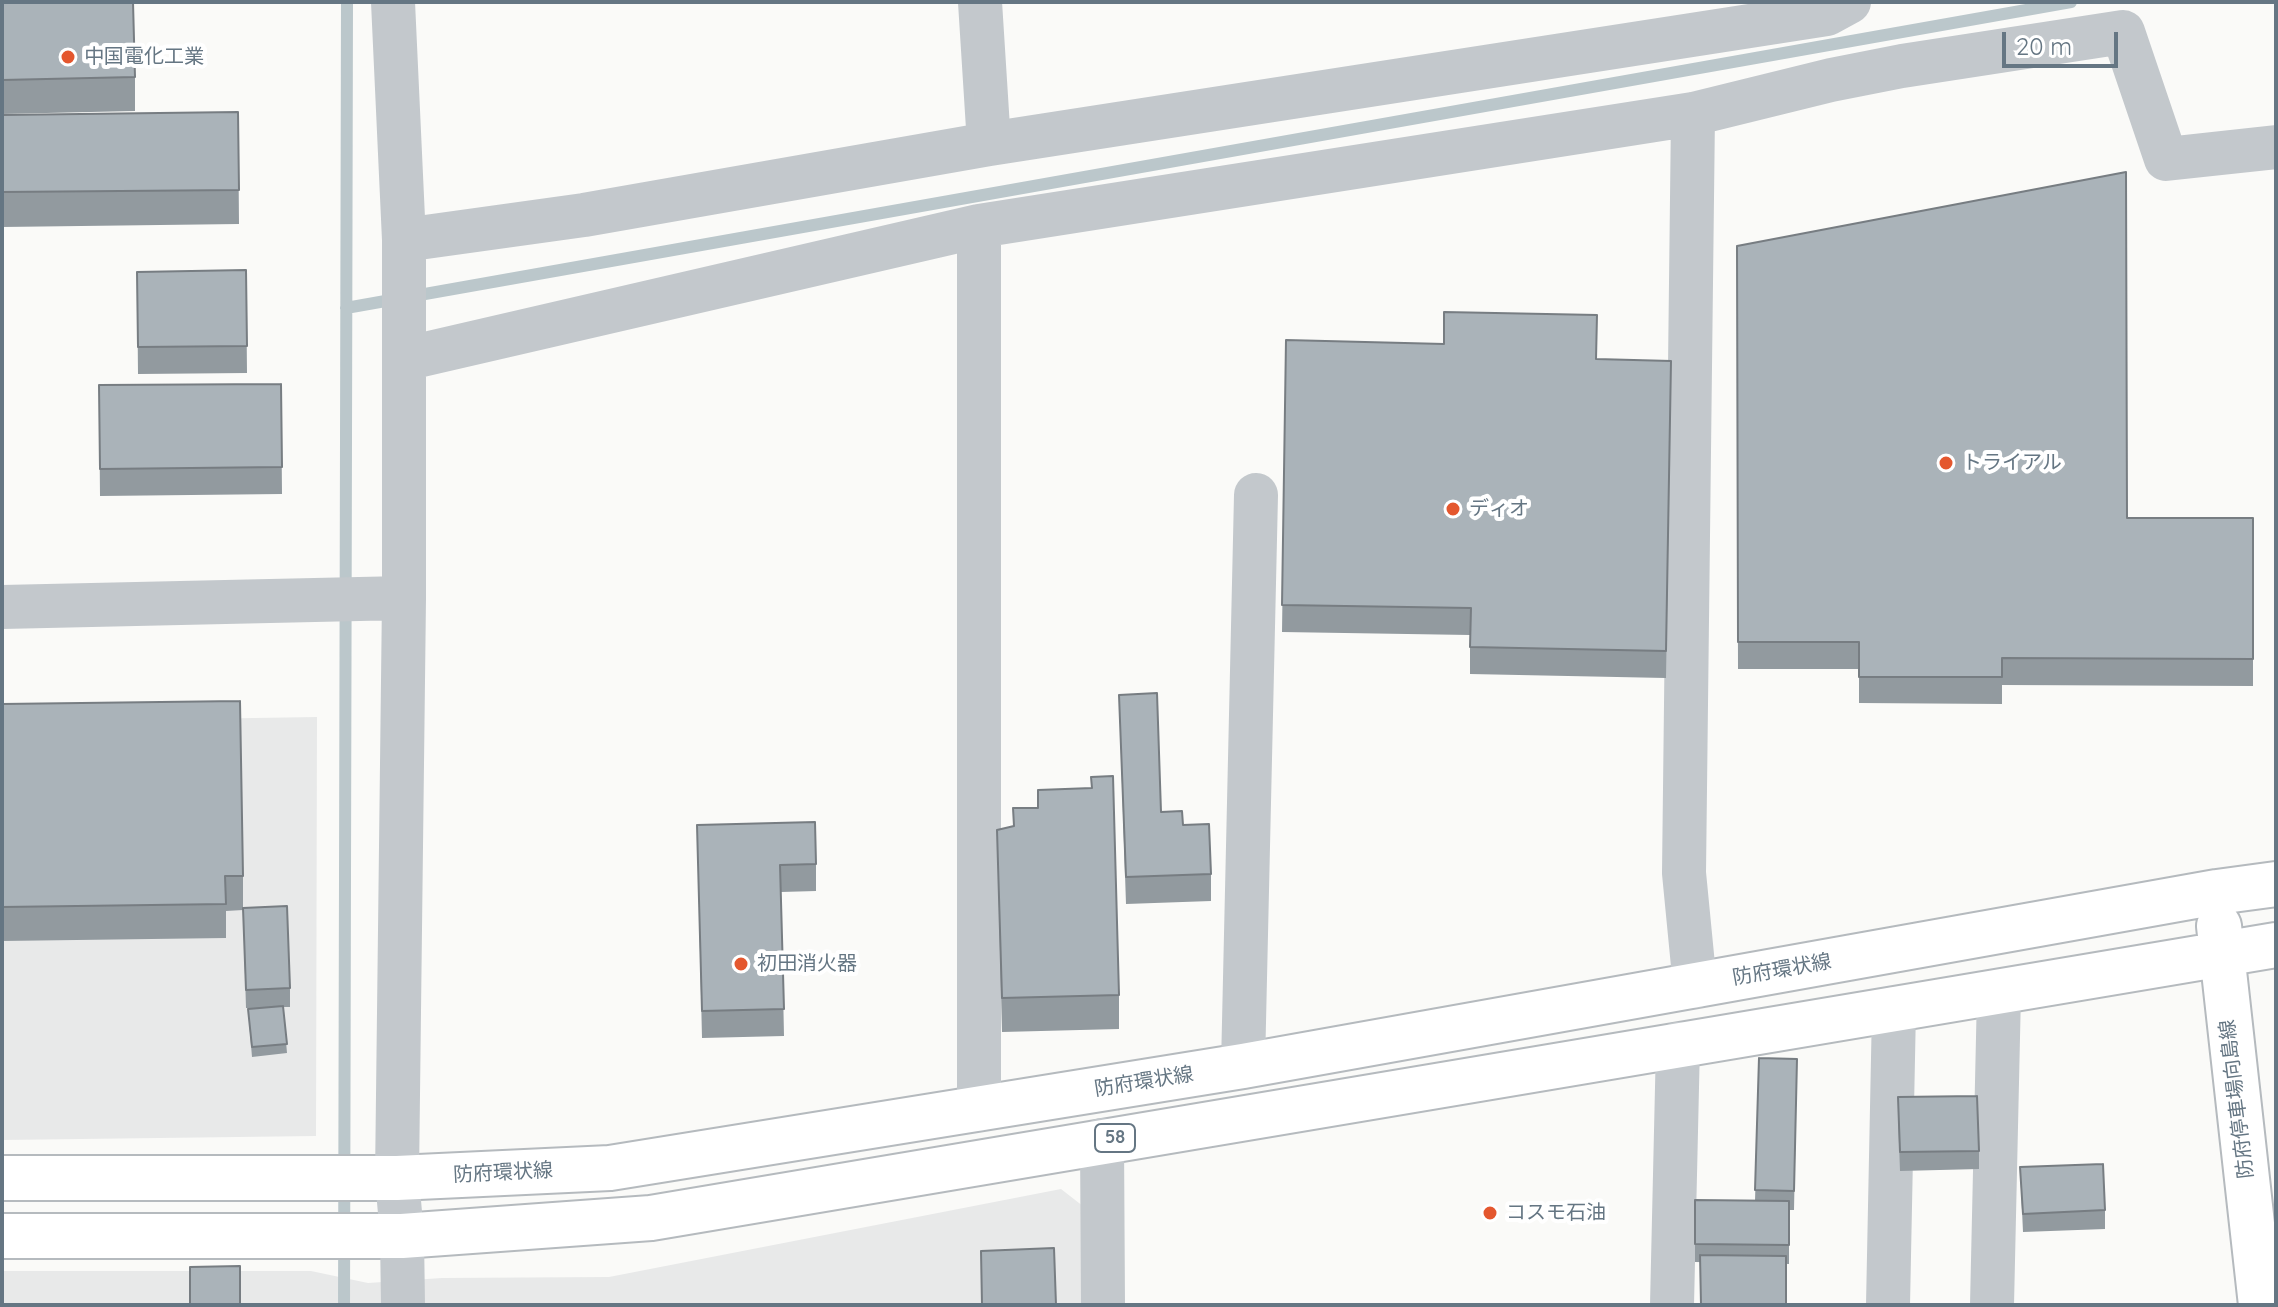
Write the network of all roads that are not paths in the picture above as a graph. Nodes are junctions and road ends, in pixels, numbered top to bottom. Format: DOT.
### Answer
graph roads {
  1 [pos="393,2"];
  2 [pos="980,2"];
  3 [pos="1834,6"];
  4 [pos="1831,80"];
  5 [pos="1693,114"];
  6 [pos="989,144"];
  7 [pos="2276,147"];
  8 [pos="979,226"];
  9 [pos="404,240"];
  10 [pos="404,359"];
  11 [pos="1256,495"];
  12 [pos="404,598"];
  13 [pos="2,607"];
  14 [pos="2276,884"];
  15 [pos="2217,892"];
  16 [pos="2276,945"];
  17 [pos="2221,955"];
  18 [pos="1695,986"];
  19 [pos="1999,993"];
  20 [pos="1894,1009"];
  21 [pos="1678,1044"];
  22 [pos="1243,1066"];
  23 [pos="979,1109"];
  24 [pos="1102,1140"];
  25 [pos="2,1178"];
  26 [pos="397,1178"];
  27 [pos="2,1236"];
  28 [pos="402,1236"];
  29 [pos="403,1305"];
  30 [pos="1103,1305"];
  31 [pos="1672,1305"];
  32 [pos="1888,1305"];
  33 [pos="1992,1305"];
  34 [pos="2261,1305"];
  1 -- 9 [label="street"];
  2 -- 6 [label="street"];
  3 -- 4 [label="street"];
  3 -- 6 [label="street"];
  4 -- 5 [label="street"];
  4 -- 7 [label="street"];
  5 -- 8 [label="street"];
  5 -- 18 [label="street"];
  6 -- 9 [label="street"];
  8 -- 10 [label="street"];
  8 -- 23 [label="street"];
  9 -- 10 [label="street"];
  10 -- 12 [label="street"];
  11 -- 22 [label="street"];
  12 -- 13 [label="street"];
  12 -- 26 [label="street"];
  14 -- 15 [label="main road, 防府環状線"];
  15 -- 17 [label="main road, 防府停車場向島線"];
  15 -- 18 [label="main road, 防府環状線"];
  16 -- 17 [label="main road, 58"];
  17 -- 19 [label="main road, 58"];
  17 -- 34 [label="main road, 防府停車場向島線"];
  18 -- 22 [label="main road, 防府環状線"];
  19 -- 20 [label="main road, 58"];
  19 -- 33 [label="street"];
  20 -- 21 [label="main road, 58"];
  20 -- 32 [label="street"];
  21 -- 24 [label="main road, 58"];
  21 -- 31 [label="street"];
  22 -- 23 [label="main road, 防府環状線"];
  23 -- 26 [label="main road, 防府環状線"];
  24 -- 28 [label="main road, 58"];
  24 -- 30 [label="street"];
  25 -- 26 [label="main road, 防府環状線"];
  26 -- 28 [label="street"];
  27 -- 28 [label="main road, 58"];
  28 -- 29 [label="street"];
}
